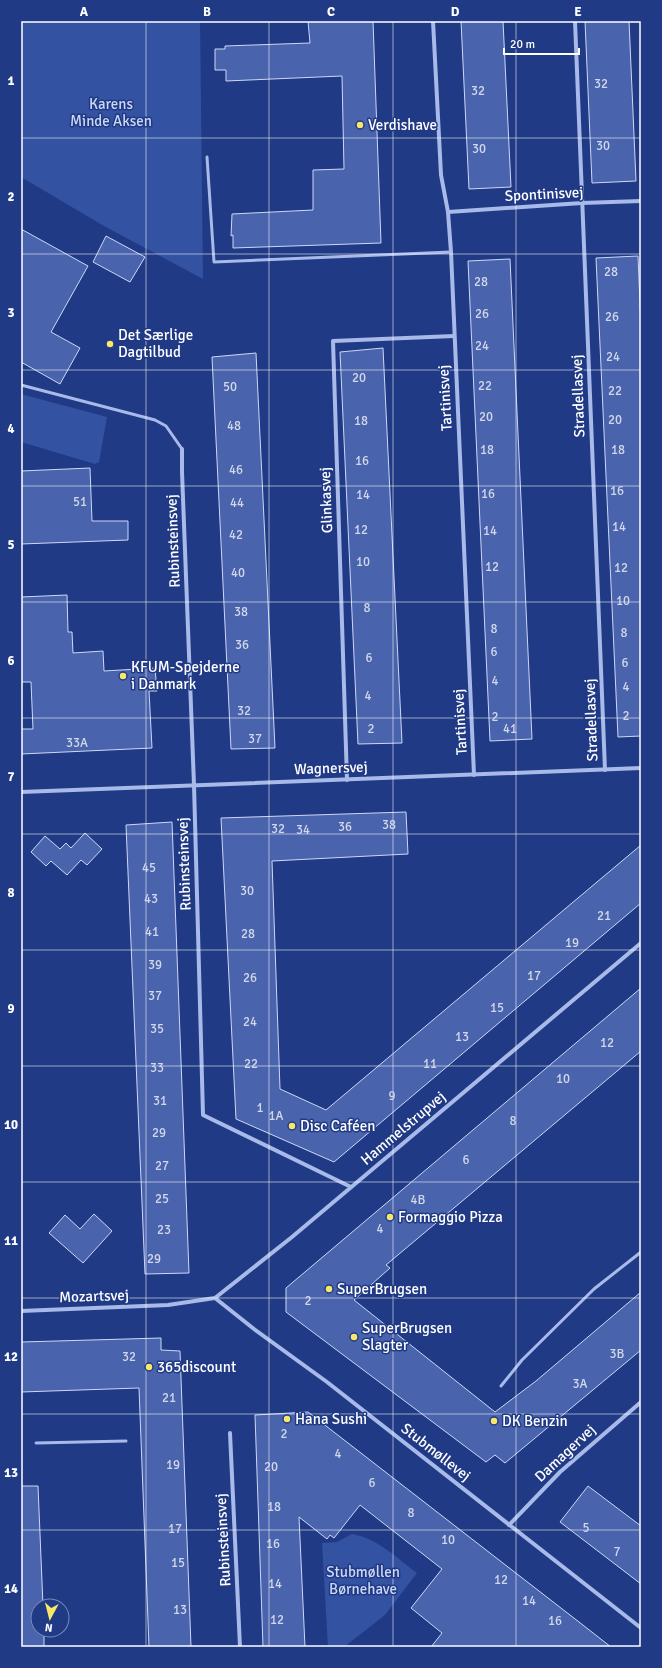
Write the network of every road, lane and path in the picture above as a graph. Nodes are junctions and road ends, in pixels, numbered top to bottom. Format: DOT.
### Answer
graph roads {
  1 [pos="433,21"];
  2 [pos="575,21"];
  3 [pos="207,157"];
  4 [pos="641,201"];
  5 [pos="582,203"];
  6 [pos="448,212"];
  7 [pos="451,252"];
  8 [pos="454,336"];
  9 [pos="21,385"];
  10 [pos="182,449"];
  11 [pos="641,768"];
  12 [pos="605,770"];
  13 [pos="474,775"];
  14 [pos="347,780"];
  15 [pos="194,786"];
  16 [pos="21,792"];
  17 [pos="641,943"];
  18 [pos="351,1186"];
  19 [pos="641,1252"];
  20 [pos="215,1298"];
  21 [pos="168,1305"];
  22 [pos="21,1311"];
  23 [pos="501,1386"];
  24 [pos="641,1402"];
  25 [pos="230,1433"];
  26 [pos="126,1441"];
  27 [pos="36,1444"];
  28 [pos="509,1525"];
  29 [pos="641,1628"];
  30 [pos="240,1647"];
  1 -- 6 [label="street, Tartinisvej"];
  2 -- 5 [label="street, Stradellasvej"];
  3 -- 7 [label="lane"];
  4 -- 5 [label="street, Spontinisvej"];
  5 -- 6 [label="street, Spontinisvej"];
  5 -- 12 [label="street, Stradellasvej"];
  6 -- 7 [label="street, Tartinisvej"];
  7 -- 8 [label="street, Tartinisvej"];
  8 -- 13 [label="street, Tartinisvej"];
  8 -- 14 [label="street, Glinkasvej"];
  9 -- 10 [label="lane"];
  10 -- 15 [label="street, Rubinsteinsvej"];
  11 -- 12 [label="street, Wagnersvej"];
  12 -- 13 [label="street, Wagnersvej"];
  13 -- 14 [label="street, Wagnersvej"];
  14 -- 15 [label="street, Wagnersvej"];
  15 -- 16 [label="street, Wagnersvej"];
  15 -- 18 [label="street, Rubinsteinsvej"];
  17 -- 18 [label="street, Hammelstrupvej"];
  18 -- 20 [label="street, Hammelstrupvej"];
  19 -- 23 [label="lane"];
  20 -- 21 [label="street, Hammelstrupvej"];
  20 -- 28 [label="street, Stubmøllevej"];
  21 -- 22 [label="street, Mozartsvej"];
  24 -- 28 [label="street, Damagervej"];
  25 -- 30 [label="street, Rubinsteinsvej"];
  26 -- 27 [label="lane"];
  28 -- 29 [label="street, Stubmøllevej"];
}
